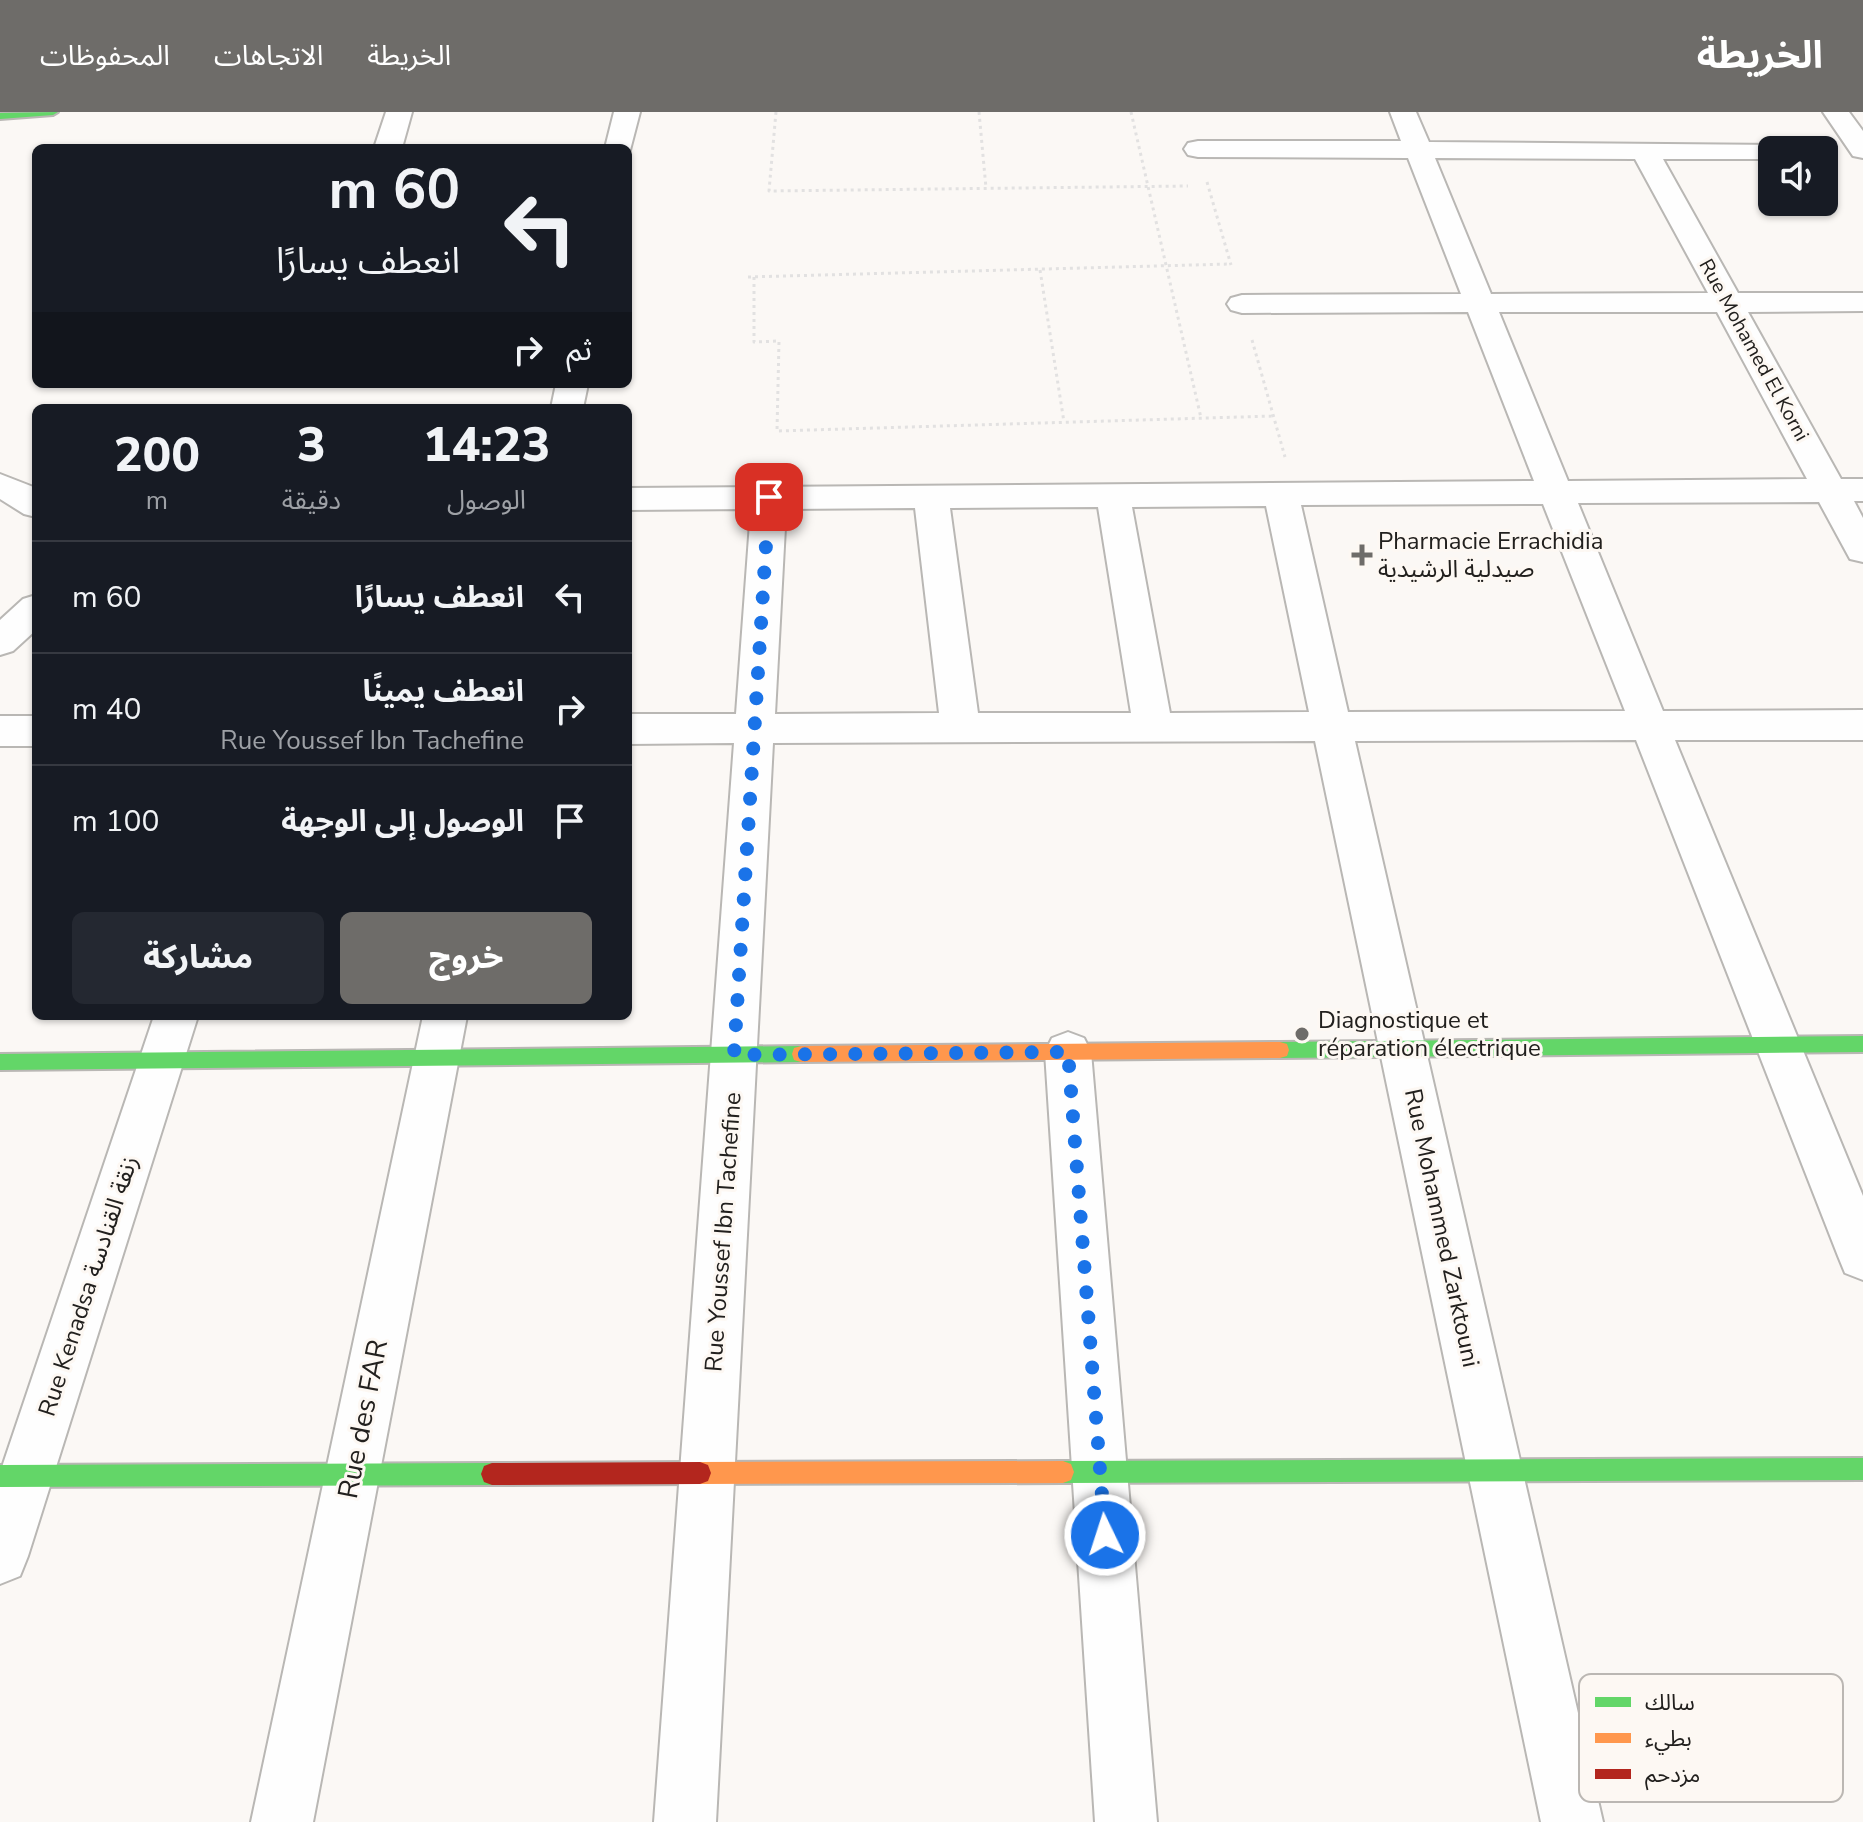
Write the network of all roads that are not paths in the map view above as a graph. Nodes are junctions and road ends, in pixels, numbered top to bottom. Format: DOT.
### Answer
graph roads {
  1 [pos="53,112"];
  2 [pos="399,112"];
  3 [pos="627,112"];
  4 [pos="1403,112"];
  5 [pos="1836,112"];
  6 [pos="0,116"];
  7 [pos="389,144"];
  8 [pos="620,144"];
  9 [pos="1198,149"];
  10 [pos="1418,150"];
  11 [pos="1645,151"];
  12 [pos="1758,151"];
  13 [pos="1854,151"];
  14 [pos="1863,302"];
  15 [pos="1480,303"];
  16 [pos="1728,303"];
  17 [pos="1242,304"];
  18 [pos="0,485"];
  19 [pos="1847,490"];
  20 [pos="1556,492"];
  21 [pos="1281,494"];
  22 [pos="1113,495"];
  23 [pos="769,497"];
  24 [pos="931,497"];
  25 [pos="632,499"];
  26 [pos="32,502"];
  27 [pos="1863,550"];
  28 [pos="32,612"];
  29 [pos="0,642"];
  30 [pos="1863,725"];
  31 [pos="1649,726"];
  32 [pos="1153,727"];
  33 [pos="1333,727"];
  34 [pos="960,728"];
  35 [pos="632,729"];
  36 [pos="755,729"];
  37 [pos="0,731"];
  38 [pos="32,731"];
  39 [pos="441,1037"];
  40 [pos="168,1038"];
  41 [pos="1863,1044"];
  42 [pos="1778,1045"];
  43 [pos="1403,1049"];
  44 [pos="1068,1052"];
  45 [pos="734,1055"];
  46 [pos="0,1062"];
  47 [pos="1863,1256"];
  48 [pos="1863,1469"];
  49 [pos="1100,1471"];
  50 [pos="1495,1471"];
  51 [pos="352,1474"];
  52 [pos="707,1474"];
  53 [pos="13,1476"];
  54 [pos="0,1556"];
  55 [pos="282,1822"];
  56 [pos="685,1822"];
  57 [pos="1126,1822"];
  58 [pos="1572,1822"];
  1 -- 6 [label="street"];
  2 -- 7 [label="street"];
  3 -- 8 [label="street"];
  4 -- 10 [label="street"];
  5 -- 13 [label="street"];
  9 -- 10 [label="street"];
  10 -- 11 [label="street"];
  10 -- 15 [label="street"];
  11 -- 12 [label="street"];
  11 -- 16 [label="street, Rue Mohamed El Korni"];
  14 -- 16 [label="street"];
  15 -- 16 [label="street"];
  15 -- 17 [label="street"];
  15 -- 20 [label="street"];
  16 -- 19 [label="street, Rue Mohamed El Korni"];
  18 -- 26 [label="street"];
  19 -- 20 [label="street"];
  19 -- 27 [label="street, Rue Mohamed El Korni"];
  20 -- 21 [label="street"];
  20 -- 31 [label="street"];
  21 -- 22 [label="street"];
  21 -- 33 [label="street, Rue Mohammed Zarktouni"];
  22 -- 24 [label="street"];
  22 -- 32 [label="street"];
  23 -- 24 [label="street"];
  23 -- 25 [label="street"];
  23 -- 36 [label="street, Rue Youssef Ibn Tachefine"];
  24 -- 34 [label="street"];
  28 -- 29 [label="street"];
  30 -- 31 [label="street"];
  31 -- 33 [label="street"];
  31 -- 42 [label="street"];
  32 -- 33 [label="street"];
  32 -- 34 [label="street"];
  33 -- 43 [label="street, Rue Mohammed Zarktouni"];
  34 -- 36 [label="street"];
  35 -- 36 [label="street"];
  36 -- 45 [label="street, Rue Youssef Ibn Tachefine"];
  37 -- 38 [label="street"];
  39 -- 40 [label="street"];
  39 -- 45 [label="street"];
  39 -- 51 [label="street, Rue des FAR"];
  40 -- 46 [label="street"];
  40 -- 53 [label="street, Rue Kenadsa زنقة القنادسة"];
  41 -- 42 [label="street"];
  42 -- 43 [label="street"];
  42 -- 47 [label="street"];
  43 -- 44 [label="street"];
  43 -- 50 [label="street, Rue Mohammed Zarktouni"];
  44 -- 45 [label="street"];
  44 -- 49 [label="street"];
  45 -- 52 [label="street, Rue Youssef Ibn Tachefine"];
  48 -- 50 [label="street"];
  49 -- 50 [label="street"];
  49 -- 52 [label="street"];
  49 -- 57 [label="street"];
  50 -- 58 [label="street, Rue Mohammed Zarktouni"];
  51 -- 52 [label="street"];
  51 -- 53 [label="street"];
  51 -- 55 [label="street, Rue des FAR"];
  52 -- 56 [label="street, Rue Youssef Ibn Tachefine"];
  53 -- 54 [label="street, Rue Kenadsa زنقة القنادسة"];
}
